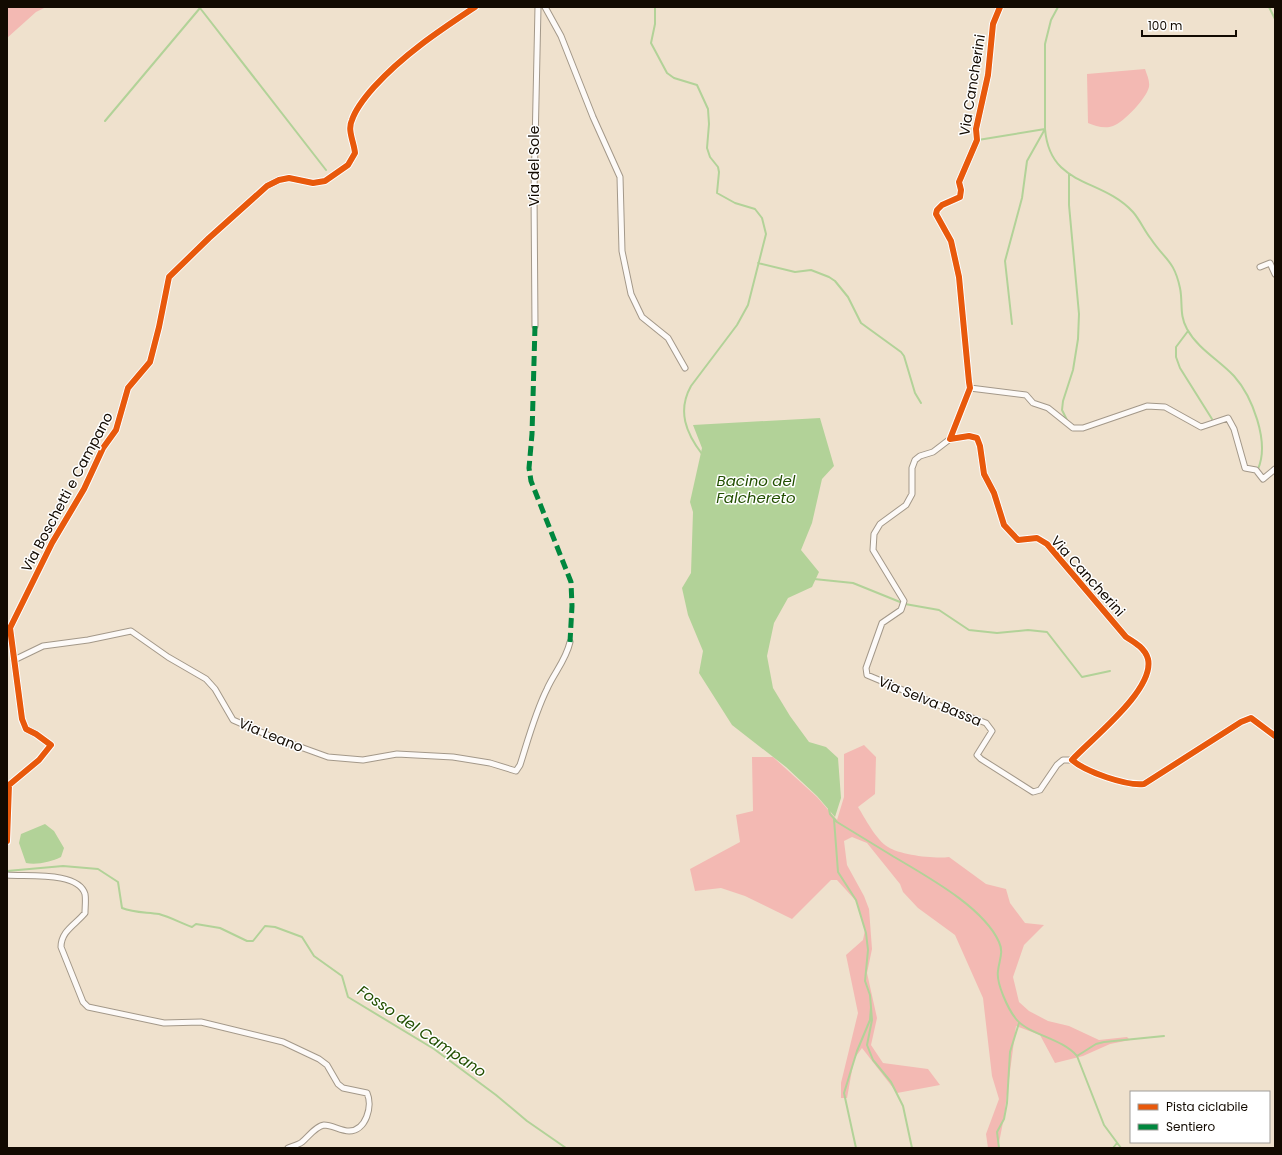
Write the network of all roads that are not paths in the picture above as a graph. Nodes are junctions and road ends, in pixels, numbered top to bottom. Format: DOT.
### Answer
graph roads {
  1 [pos="476,7"];
  2 [pos="538,7"];
  3 [pos="545,7"];
  4 [pos="1000,7"];
  5 [pos="1260,267"];
  6 [pos="1275,274"];
  7 [pos="535,326"];
  8 [pos="685,368"];
  9 [pos="970,388"];
  10 [pos="950,439"];
  11 [pos="1275,469"];
  12 [pos="8,626"];
  13 [pos="570,642"];
  14 [pos="14,660"];
  15 [pos="1275,736"];
  16 [pos="1072,760"];
  17 [pos="7,841"];
  18 [pos="7,875"];
  19 [pos="288,1148"];
  1 -- 12 [label="street, Via Boschetti e Campano"];
  2 -- 7 [label="street, Via del Sole"];
  3 -- 8 [label="street"];
  4 -- 9 [label="street, Via Cancherini"];
  5 -- 6 [label="street"];
  9 -- 10 [label="street, Via Cancherini"];
  9 -- 11 [label="street"];
  10 -- 16 [label="street, Via Cancherini"];
  10 -- 16 [label="street, Via Selva Bassa"];
  12 -- 14 [label="street, Via Boschetti e Campano"];
  13 -- 14 [label="street, Via Leano"];
  14 -- 17 [label="street, Via Boschetti e Campano"];
  15 -- 16 [label="street"];
  18 -- 19 [label="street"];
}
